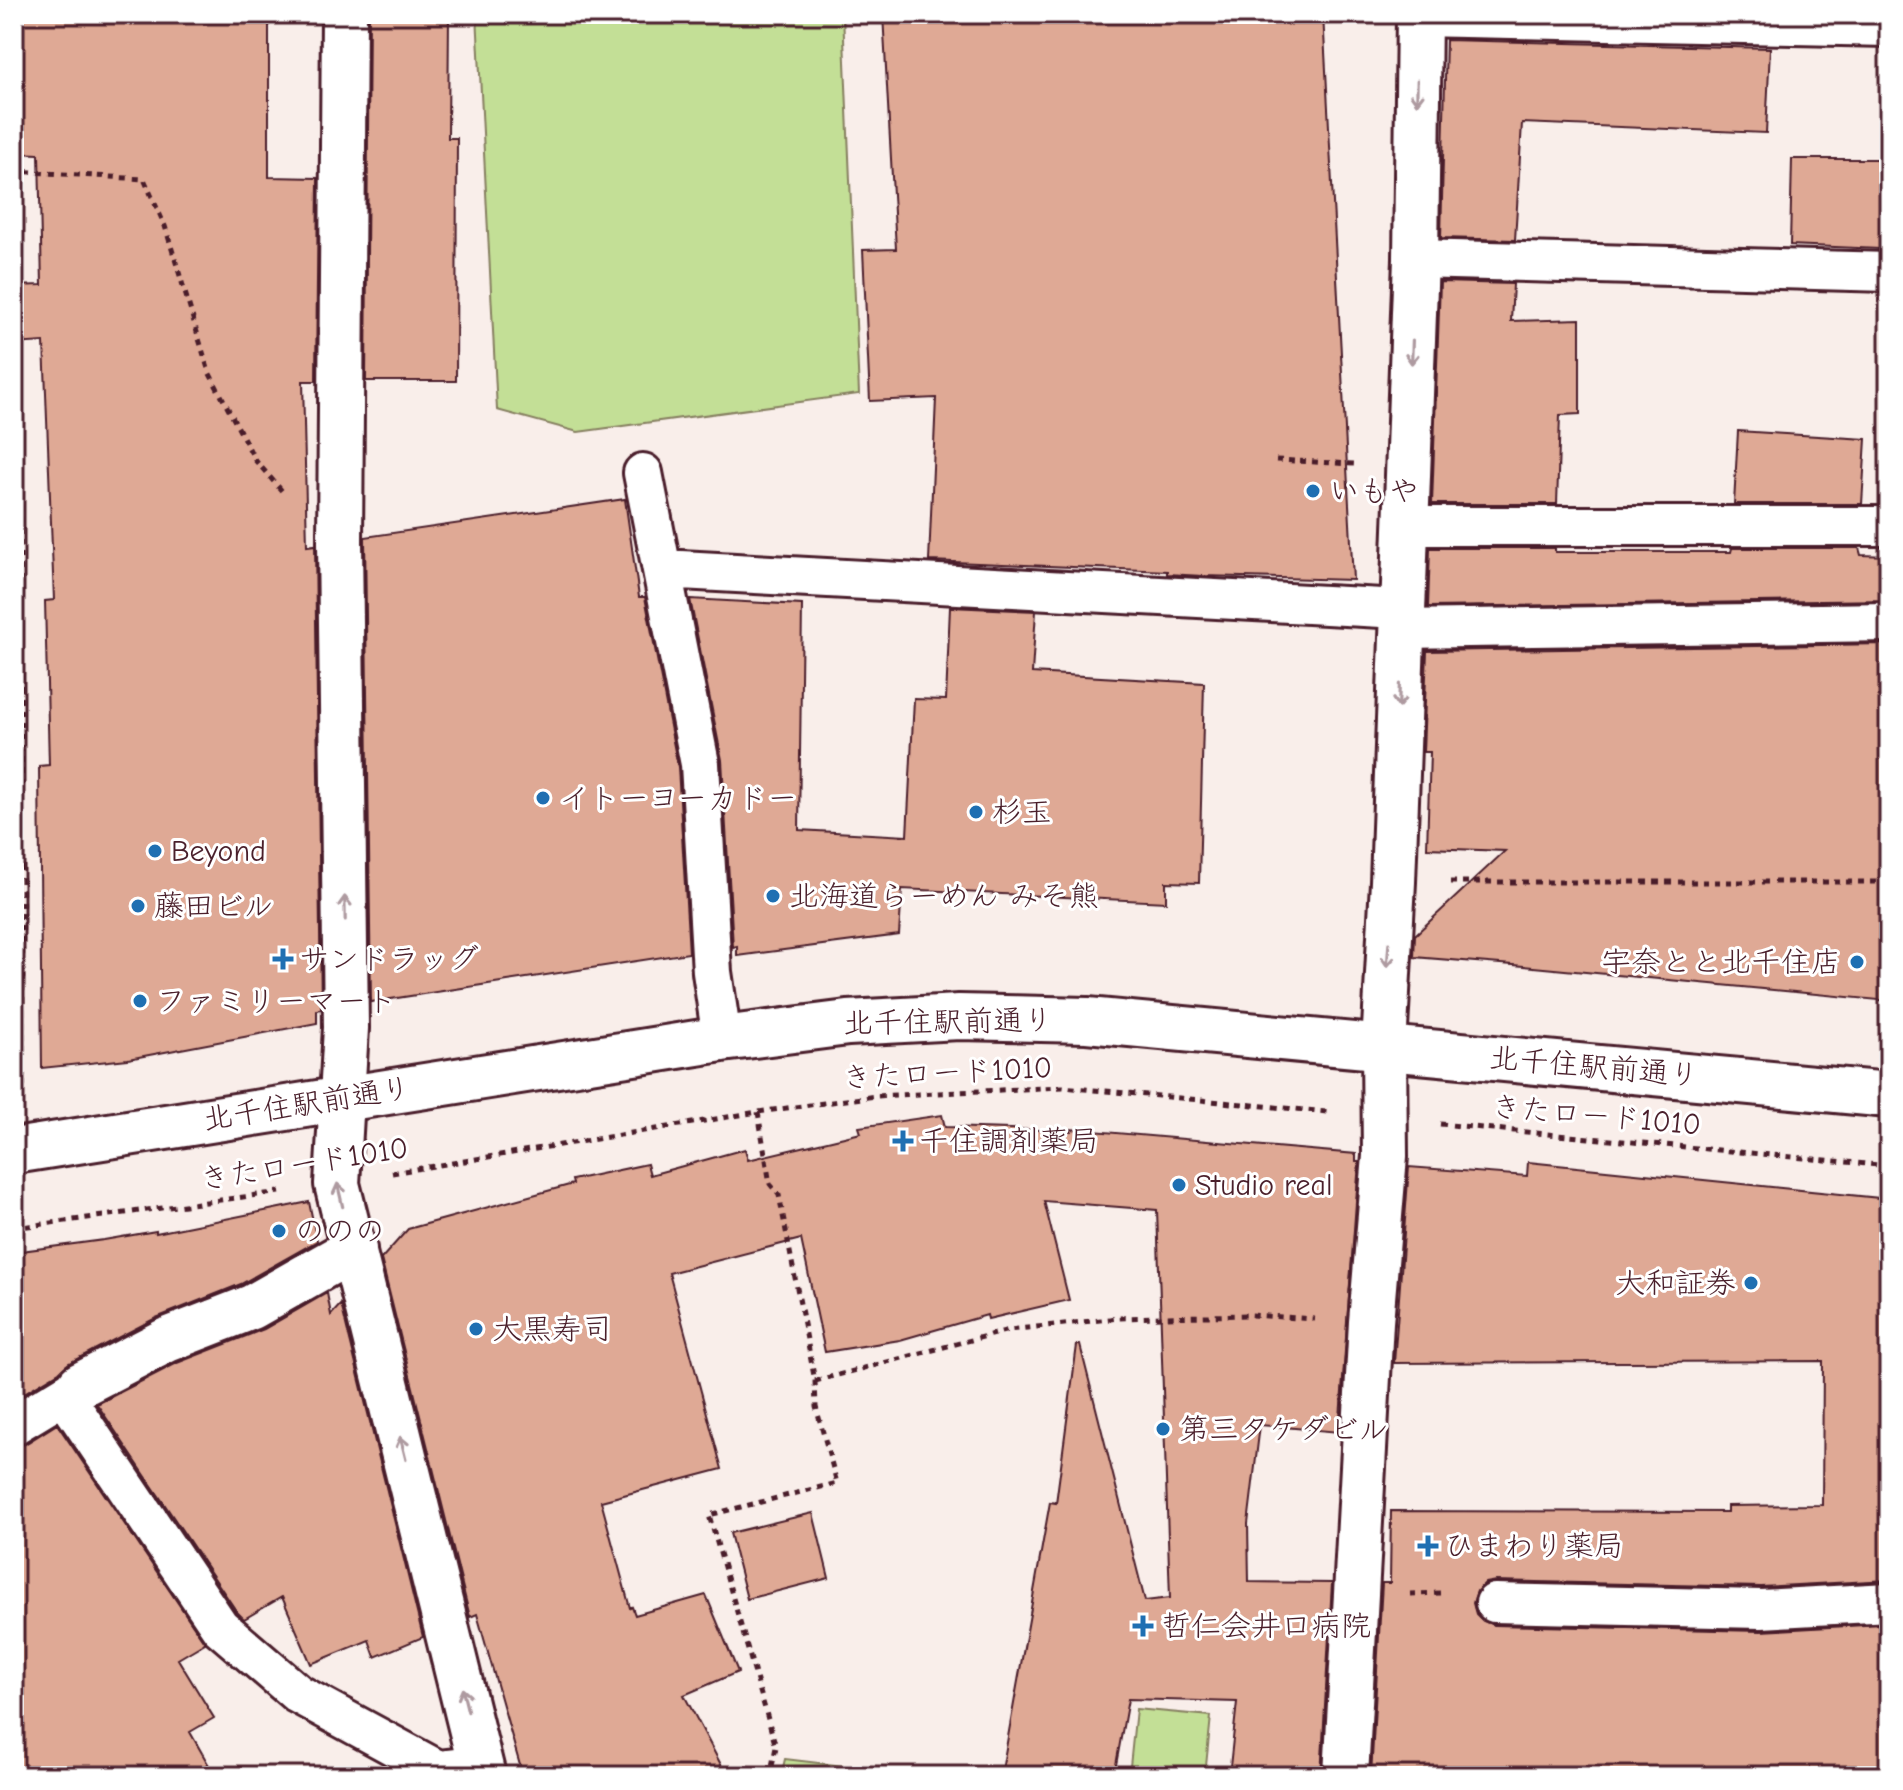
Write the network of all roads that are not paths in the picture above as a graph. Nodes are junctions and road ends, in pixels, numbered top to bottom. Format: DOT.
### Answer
graph roads {
  1 [pos="344,14"];
  2 [pos="1418,15"];
  3 [pos="1889,27"];
  4 [pos="1416,259"];
  5 [pos="1889,272"];
  6 [pos="643,473"];
  7 [pos="1405,526"];
  8 [pos="1889,526"];
  9 [pos="662,569"];
  10 [pos="1401,619"];
  11 [pos="1889,622"];
  12 [pos="722,1039"];
  13 [pos="1384,1047"];
  14 [pos="1889,1095"];
  15 [pos="341,1099"];
  16 [pos="14,1151"];
  17 [pos="354,1249"];
  18 [pos="72,1390"];
  19 [pos="14,1425"];
  20 [pos="1889,1602"];
  21 [pos="1495,1603"];
  22 [pos="482,1771"];
  23 [pos="433,1773"];
  24 [pos="1346,1776"];
  15 -- 1 [label="street, one-way"];
  2 -- 3 [label="lane"];
  2 -- 4 [label="street, one-way"];
  4 -- 5 [label="lane"];
  4 -- 7 [label="street, one-way"];
  6 -- 9 [label="lane"];
  7 -- 8 [label="lane"];
  7 -- 10 [label="street"];
  9 -- 10 [label="lane"];
  9 -- 12 [label="lane"];
  10 -- 11 [label="lane"];
  10 -- 13 [label="street, one-way"];
  12 -- 13 [label="street, 北千住駅前通り"];
  12 -- 15 [label="street, 北千住駅前通り"];
  13 -- 14 [label="street, 北千住駅前通り"];
  13 -- 24 [label="street"];
  15 -- 16 [label="street, 北千住駅前通り"];
  17 -- 15 [label="street, one-way"];
  17 -- 18 [label="street"];
  22 -- 17 [label="street, one-way"];
  18 -- 19 [label="lane"];
  18 -- 23 [label="lane"];
  20 -- 21 [label="lane"];
  22 -- 23 [label="lane"];
}
